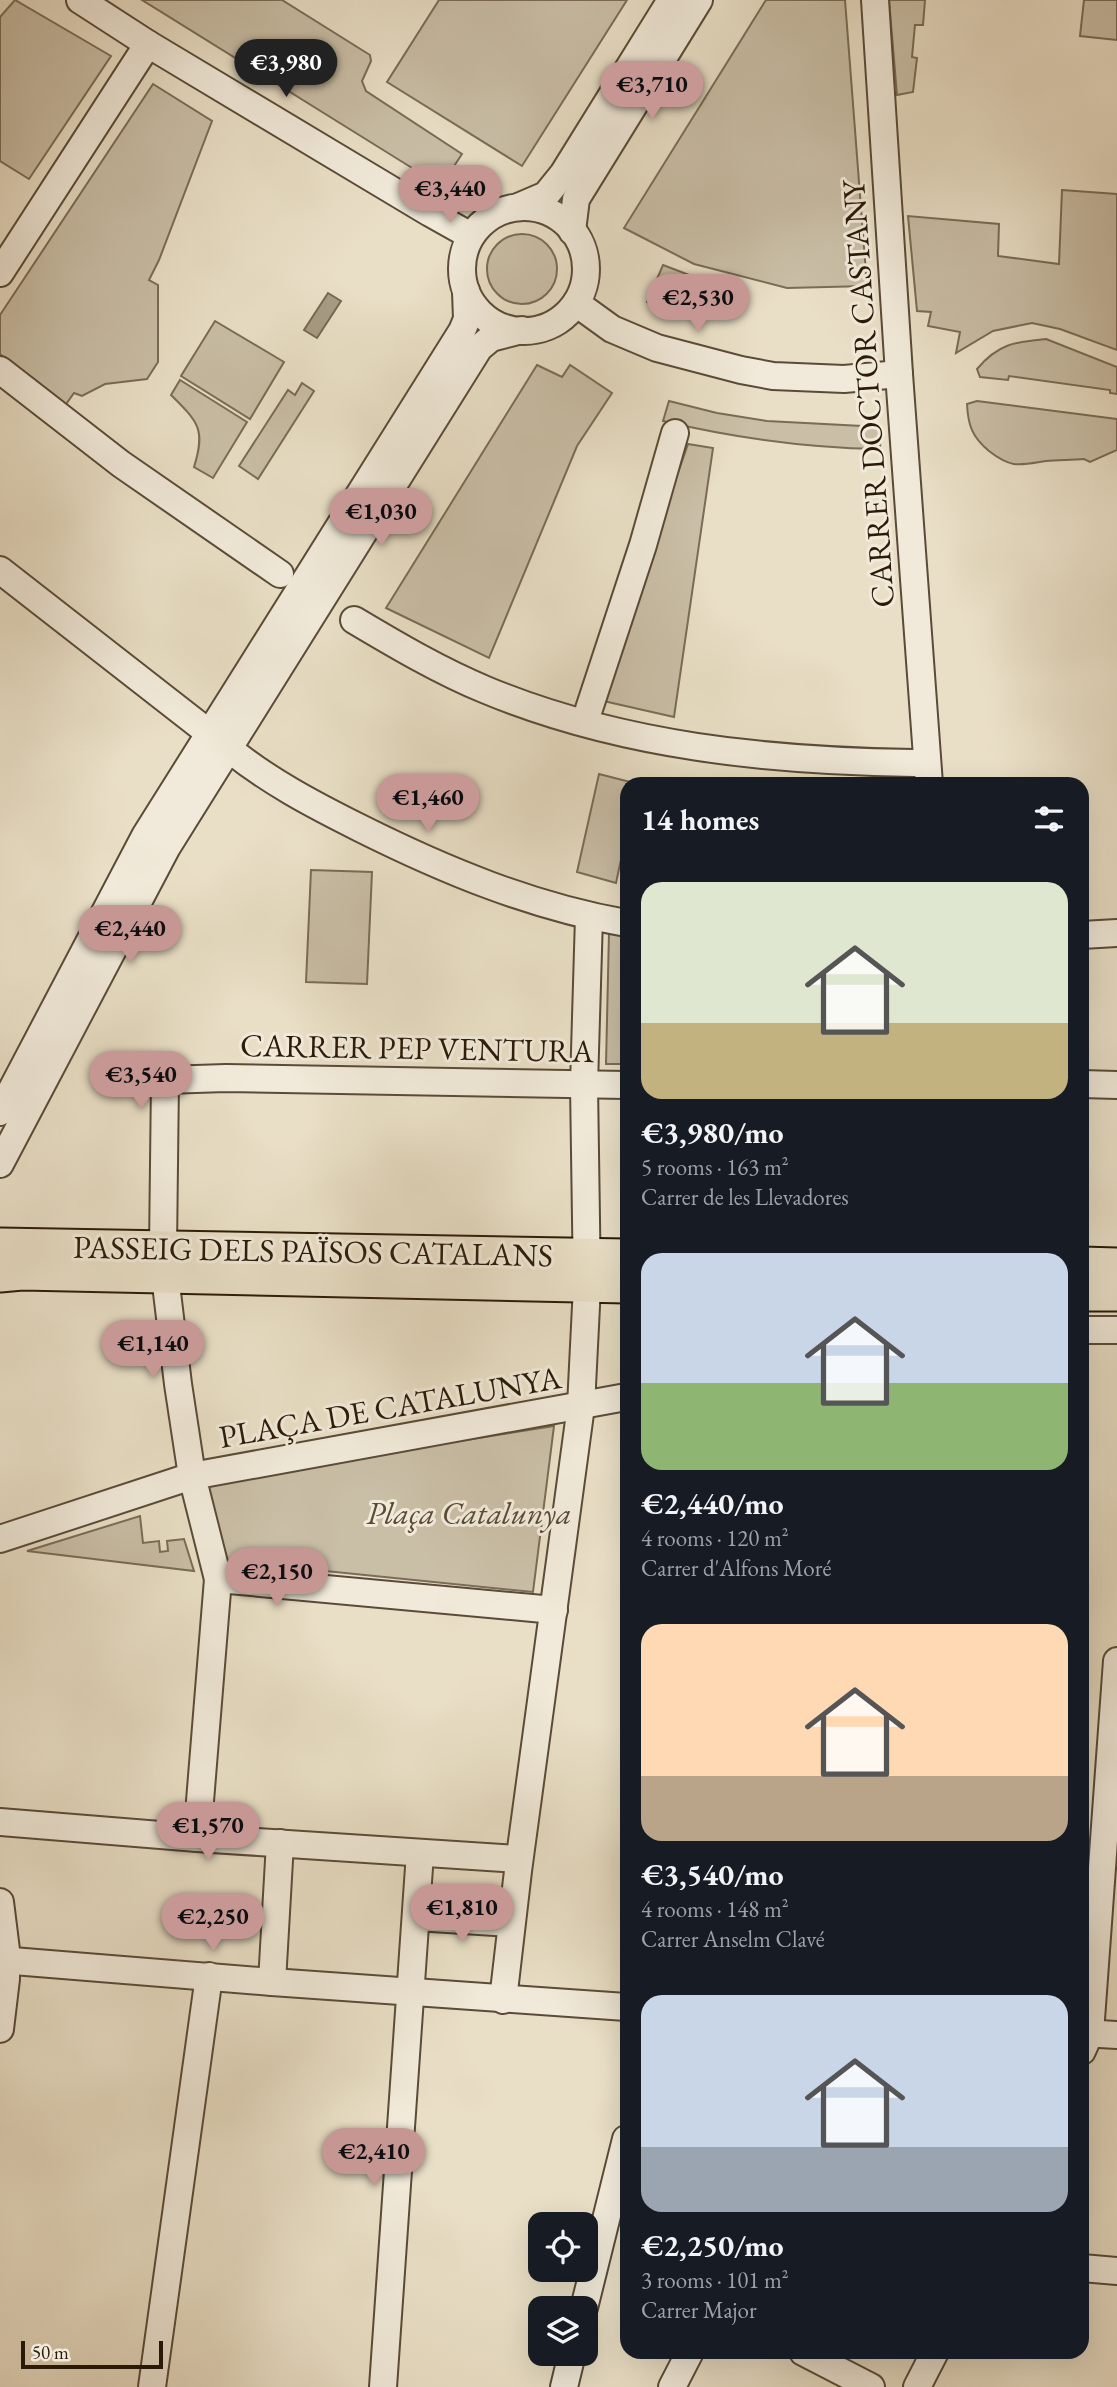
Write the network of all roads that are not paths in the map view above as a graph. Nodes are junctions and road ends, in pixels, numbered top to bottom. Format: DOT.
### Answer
graph roads {
  1 [pos="80,0"];
  2 [pos="671,0"];
  3 [pos="699,0"];
  4 [pos="875,0"];
  5 [pos="148,44"];
  6 [pos="516,208"];
  7 [pos="572,231"];
  8 [pos="471,236"];
  9 [pos="0,274"];
  10 [pos="466,290"];
  11 [pos="576,303"];
  12 [pos="522,330"];
  13 [pos="0,370"];
  14 [pos="899,374"];
  15 [pos="675,433"];
  16 [pos="0,570"];
  17 [pos="280,574"];
  18 [pos="354,620"];
  19 [pos="589,709"];
  20 [pos="218,740"];
  21 [pos="914,763"];
  22 [pos="928,777"];
  23 [pos="589,917"];
  24 [pos="620,922"];
  25 [pos="1117,933"];
  26 [pos="1089,935"];
  27 [pos="1089,1084"];
  28 [pos="584,1085"];
  29 [pos="620,1085"];
  30 [pos="1117,1085"];
  31 [pos="0,1112"];
  32 [pos="0,1164"];
  33 [pos="0,1245"];
  34 [pos="620,1258"];
  35 [pos="164,1262"];
  36 [pos="1089,1264"];
  37 [pos="1117,1265"];
  38 [pos="587,1271"];
  39 [pos="0,1275"];
  40 [pos="620,1284"];
  41 [pos="1089,1294"];
  42 [pos="1117,1294"];
  43 [pos="1089,1330"];
  44 [pos="1117,1330"];
  45 [pos="620,1397"];
  46 [pos="581,1406"];
  47 [pos="192,1476"];
  48 [pos="0,1539"];
  49 [pos="218,1579"];
  50 [pos="554,1610"];
  51 [pos="1117,1661"];
  52 [pos="1112,1793"];
  53 [pos="0,1822"];
  54 [pos="197,1838"];
  55 [pos="280,1843"];
  56 [pos="420,1853"];
  57 [pos="519,1859"];
  58 [pos="0,1902"];
  59 [pos="416,1917"];
  60 [pos="511,1923"];
  61 [pos="5,1960"];
  62 [pos="209,1976"];
  63 [pos="272,1982"];
  64 [pos="411,1992"];
  65 [pos="1089,1995"];
  66 [pos="503,2000"];
  67 [pos="620,2007"];
  68 [pos="0,2029"];
  69 [pos="1117,2035"];
  70 [pos="1089,2038"];
  71 [pos="620,2163"];
  72 [pos="1089,2268"];
  73 [pos="1117,2270"];
  74 [pos="587,2296"];
  75 [pos="686,2359"];
  76 [pos="817,2359"];
  77 [pos="931,2359"];
  78 [pos="569,2366"];
  79 [pos="152,2387"];
  80 [pos="383,2387"];
  81 [pos="564,2387"];
  82 [pos="672,2387"];
  83 [pos="871,2387"];
  84 [pos="917,2387"];
  1 -- 5 [label="street"];
  2 -- 6 [label="street"];
  3 -- 7 [label="street"];
  4 -- 14 [label="street, CARRER DOCTOR CASTANY"];
  5 -- 8 [label="street"];
  5 -- 9 [label="street"];
  6 -- 7 [label="street"];
  6 -- 8 [label="street"];
  7 -- 11 [label="street"];
  8 -- 10 [label="street"];
  10 -- 12 [label="street"];
  10 -- 20 [label="street"];
  11 -- 12 [label="street"];
  11 -- 14 [label="street"];
  12 -- 20 [label="street"];
  13 -- 17 [label="street"];
  14 -- 22 [label="street, CARRER DOCTOR CASTANY"];
  15 -- 19 [label="street"];
  16 -- 20 [label="street"];
  18 -- 21 [label="street"];
  20 -- 23 [label="street"];
  20 -- 31 [label="street"];
  20 -- 32 [label="street"];
  23 -- 24 [label="street"];
  23 -- 28 [label="street"];
  25 -- 26 [label="street"];
  27 -- 30 [label="street"];
  28 -- 29 [label="street, CARRER PEP VENTURA"];
  28 -- 35 [label="street, CARRER PEP VENTURA"];
  28 -- 38 [label="street"];
  33 -- 35 [label="main road, PASSEIG DELS PAÏSOS CATALANS"];
  34 -- 38 [label="main road, PASSEIG DELS PAÏSOS CATALANS"];
  35 -- 38 [label="main road"];
  35 -- 39 [label="main road"];
  35 -- 47 [label="street"];
  36 -- 37 [label="main road"];
  38 -- 40 [label="main road"];
  38 -- 46 [label="street"];
  41 -- 42 [label="main road"];
  43 -- 44 [label="street"];
  45 -- 46 [label="street"];
  46 -- 47 [label="street, PLAÇA DE CATALUNYA"];
  46 -- 50 [label="street, PLAÇA DE CATALUNYA"];
  47 -- 48 [label="street, PLAÇA DE CATALUNYA"];
  47 -- 49 [label="street, PLAÇA DE CATALUNYA"];
  49 -- 50 [label="street"];
  49 -- 54 [label="street, PLAÇA DE CATALUNYA"];
  50 -- 57 [label="street, PLAÇA DE CATALUNYA"];
  51 -- 52 [label="street"];
  52 -- 65 [label="street"];
  53 -- 54 [label="street"];
  54 -- 55 [label="street"];
  55 -- 56 [label="street"];
  55 -- 63 [label="street"];
  56 -- 57 [label="street"];
  56 -- 59 [label="street"];
  57 -- 60 [label="street, PLAÇA DE CATALUNYA"];
  58 -- 61 [label="street"];
  59 -- 60 [label="street"];
  59 -- 64 [label="street"];
  60 -- 66 [label="street, PLAÇA DE CATALUNYA"];
  61 -- 62 [label="street"];
  61 -- 68 [label="street"];
  62 -- 63 [label="street"];
  62 -- 79 [label="street"];
  63 -- 64 [label="street"];
  64 -- 66 [label="street"];
  64 -- 80 [label="street"];
  66 -- 67 [label="street"];
  69 -- 70 [label="street"];
  71 -- 74 [label="street"];
  72 -- 73 [label="street"];
  75 -- 82 [label="street"];
  76 -- 83 [label="street"];
  77 -- 84 [label="street"];
  78 -- 81 [label="street"];
}
